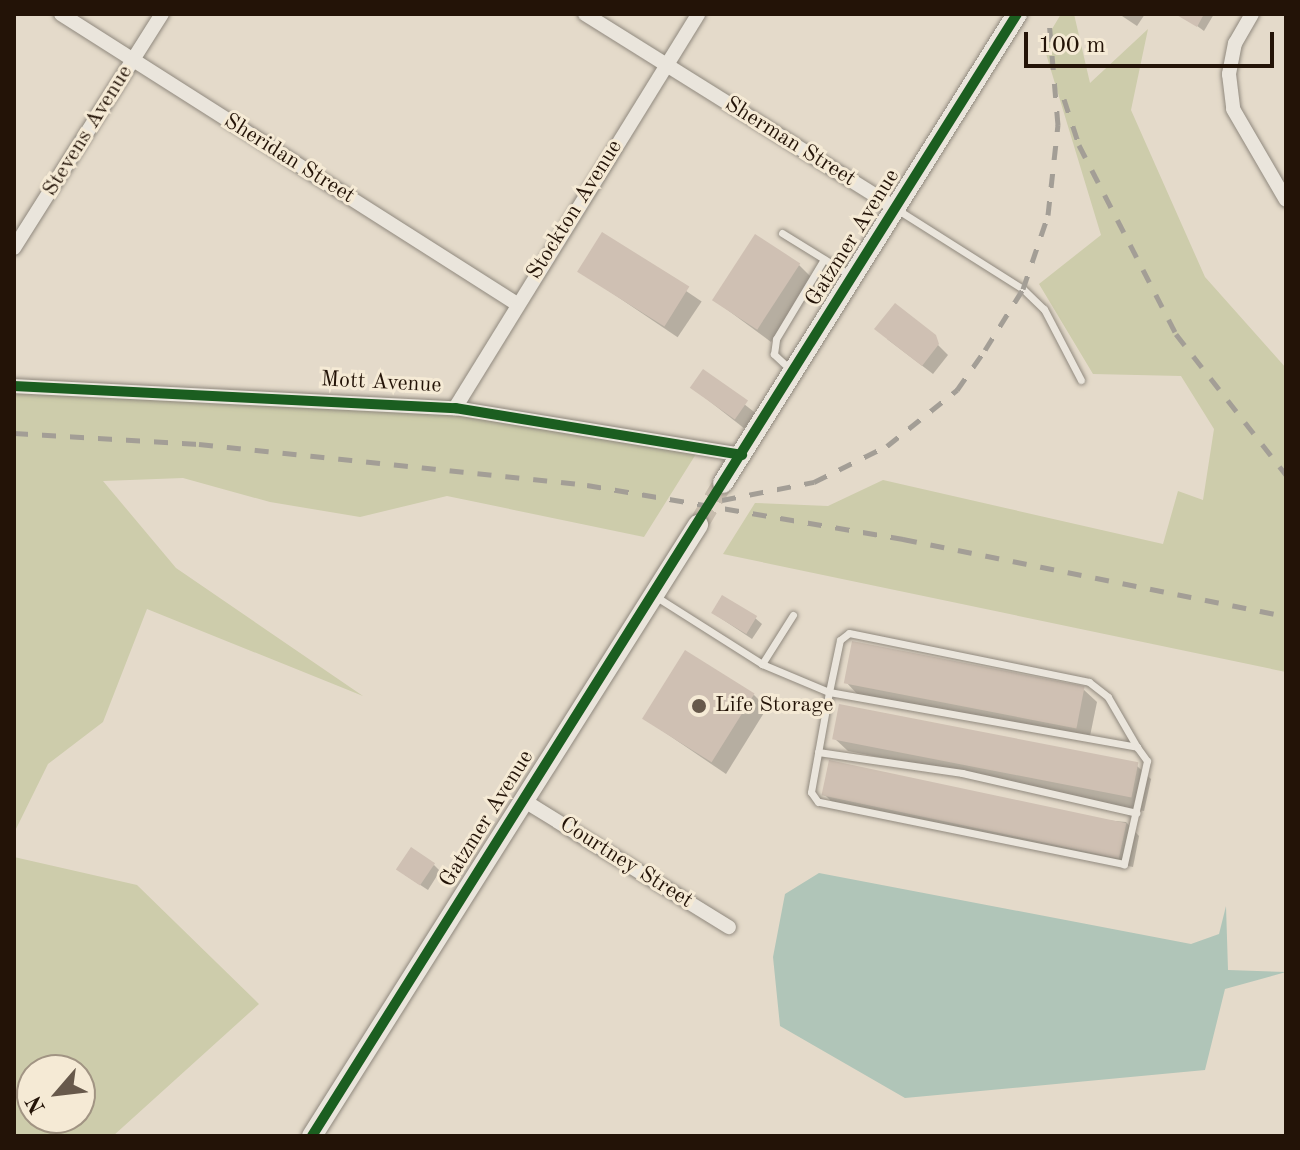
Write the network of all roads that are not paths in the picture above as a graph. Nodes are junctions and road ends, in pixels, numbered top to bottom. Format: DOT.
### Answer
graph roads {
  1 [pos="61,14"];
  2 [pos="162,14"];
  3 [pos="585,14"];
  4 [pos="698,14"];
  5 [pos="1017,14"];
  6 [pos="1252,14"];
  7 [pos="133,60"];
  8 [pos="666,65"];
  9 [pos="1286,200"];
  10 [pos="896,208"];
  11 [pos="782,233"];
  12 [pos="14,248"];
  13 [pos="824,259"];
  14 [pos="852,276"];
  15 [pos="517,304"];
  16 [pos="793,371"];
  17 [pos="1081,380"];
  18 [pos="14,386"];
  19 [pos="455,408"];
  20 [pos="742,455"];
  21 [pos="723,483"];
  22 [pos="698,525"];
  23 [pos="653,594"];
  24 [pos="793,615"];
  25 [pos="762,664"];
  26 [pos="829,692"];
  27 [pos="1137,747"];
  28 [pos="818,752"];
  29 [pos="523,800"];
  30 [pos="1136,813"];
  31 [pos="729,927"];
  32 [pos="312,1136"];
  1 -- 7 [label="street, Sheridan Street"];
  2 -- 7 [label="street, Stevens Avenue"];
  3 -- 8 [label="street, Sherman Street"];
  4 -- 8 [label="street, Stockton Avenue"];
  5 -- 10 [label="street, Gatzmer Avenue"];
  6 -- 9 [label="street"];
  7 -- 12 [label="street, Stevens Avenue"];
  7 -- 15 [label="street, Sheridan Street"];
  8 -- 10 [label="street, Sherman Street"];
  8 -- 15 [label="street, Stockton Avenue"];
  10 -- 14 [label="street, Gatzmer Avenue"];
  10 -- 17 [label="lane, Sherman Street"];
  11 -- 13 [label="lane"];
  13 -- 14 [label="lane"];
  13 -- 16 [label="lane"];
  14 -- 16 [label="street, Gatzmer Avenue"];
  15 -- 19 [label="street, Stockton Avenue"];
  16 -- 20 [label="street, Gatzmer Avenue"];
  18 -- 19 [label="street, Mott Avenue"];
  19 -- 20 [label="street, Mott Avenue"];
  20 -- 21 [label="street, Gatzmer Avenue"];
  22 -- 23 [label="street, Gatzmer Avenue"];
  23 -- 25 [label="lane"];
  23 -- 29 [label="street, Gatzmer Avenue"];
  24 -- 25 [label="lane"];
  25 -- 26 [label="lane"];
  26 -- 27 [label="lane"];
  26 -- 27 [label="lane"];
  26 -- 28 [label="lane"];
  27 -- 30 [label="lane"];
  28 -- 30 [label="lane"];
  28 -- 30 [label="lane"];
  29 -- 31 [label="street, Courtney Street"];
  29 -- 32 [label="street, Gatzmer Avenue"];
}
